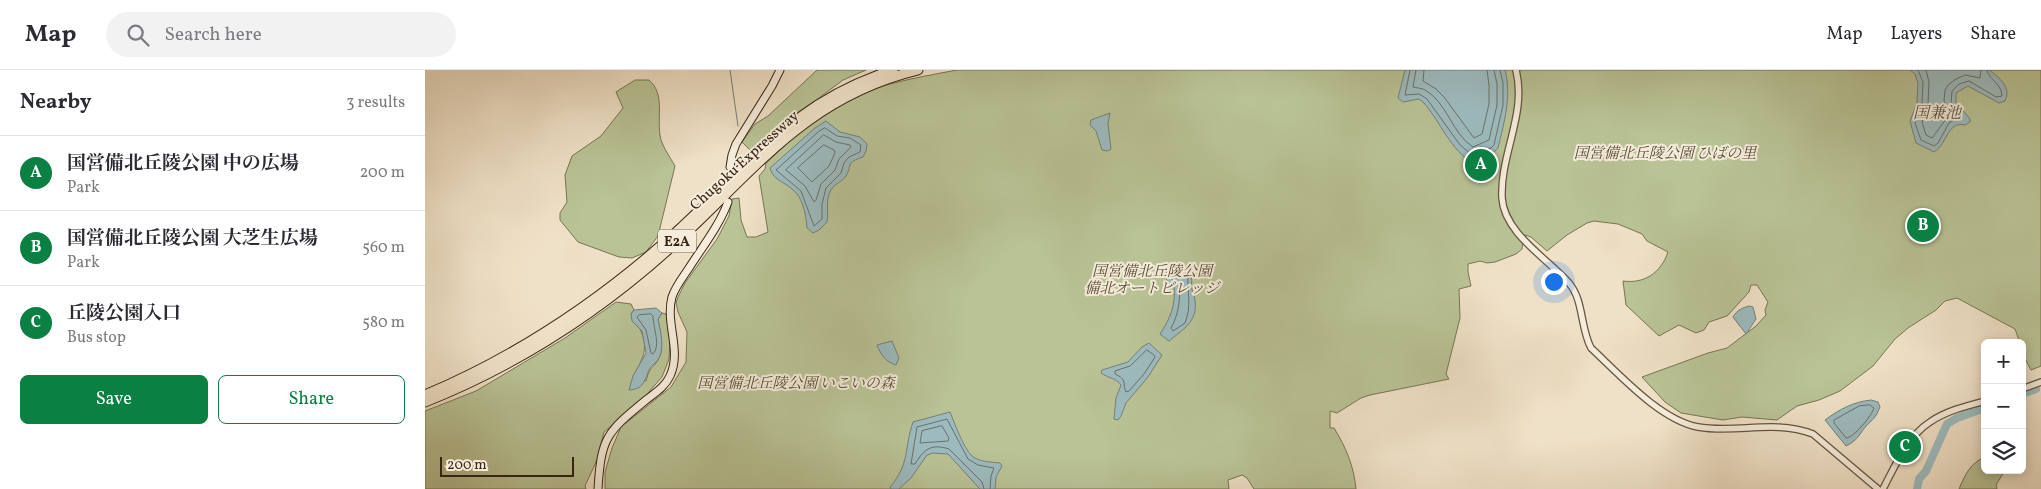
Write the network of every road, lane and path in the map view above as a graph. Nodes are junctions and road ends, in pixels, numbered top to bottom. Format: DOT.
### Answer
graph roads {
  1 [pos="780,70"];
  2 [pos="893,70"];
  3 [pos="918,70"];
  4 [pos="1516,70"];
  5 [pos="730,167"];
  6 [pos="728,202"];
  7 [pos="2041,382"];
  8 [pos="2026,388"];
  9 [pos="425,395"];
  10 [pos="425,402"];
  11 [pos="1981,402"];
  12 [pos="598,489"];
  13 [pos="1878,489"];
  14 [pos="1883,489"];
  1 -- 5 [label="main road"];
  2 -- 9 [label="highway, Chugoku Expressway / E2A"];
  3 -- 10 [label="highway, Chugoku Expressway / E2A"];
  4 -- 13 [label="street"];
  6 -- 12 [label="main road"];
  7 -- 8 [label="street"];
  11 -- 14 [label="street"];
}
